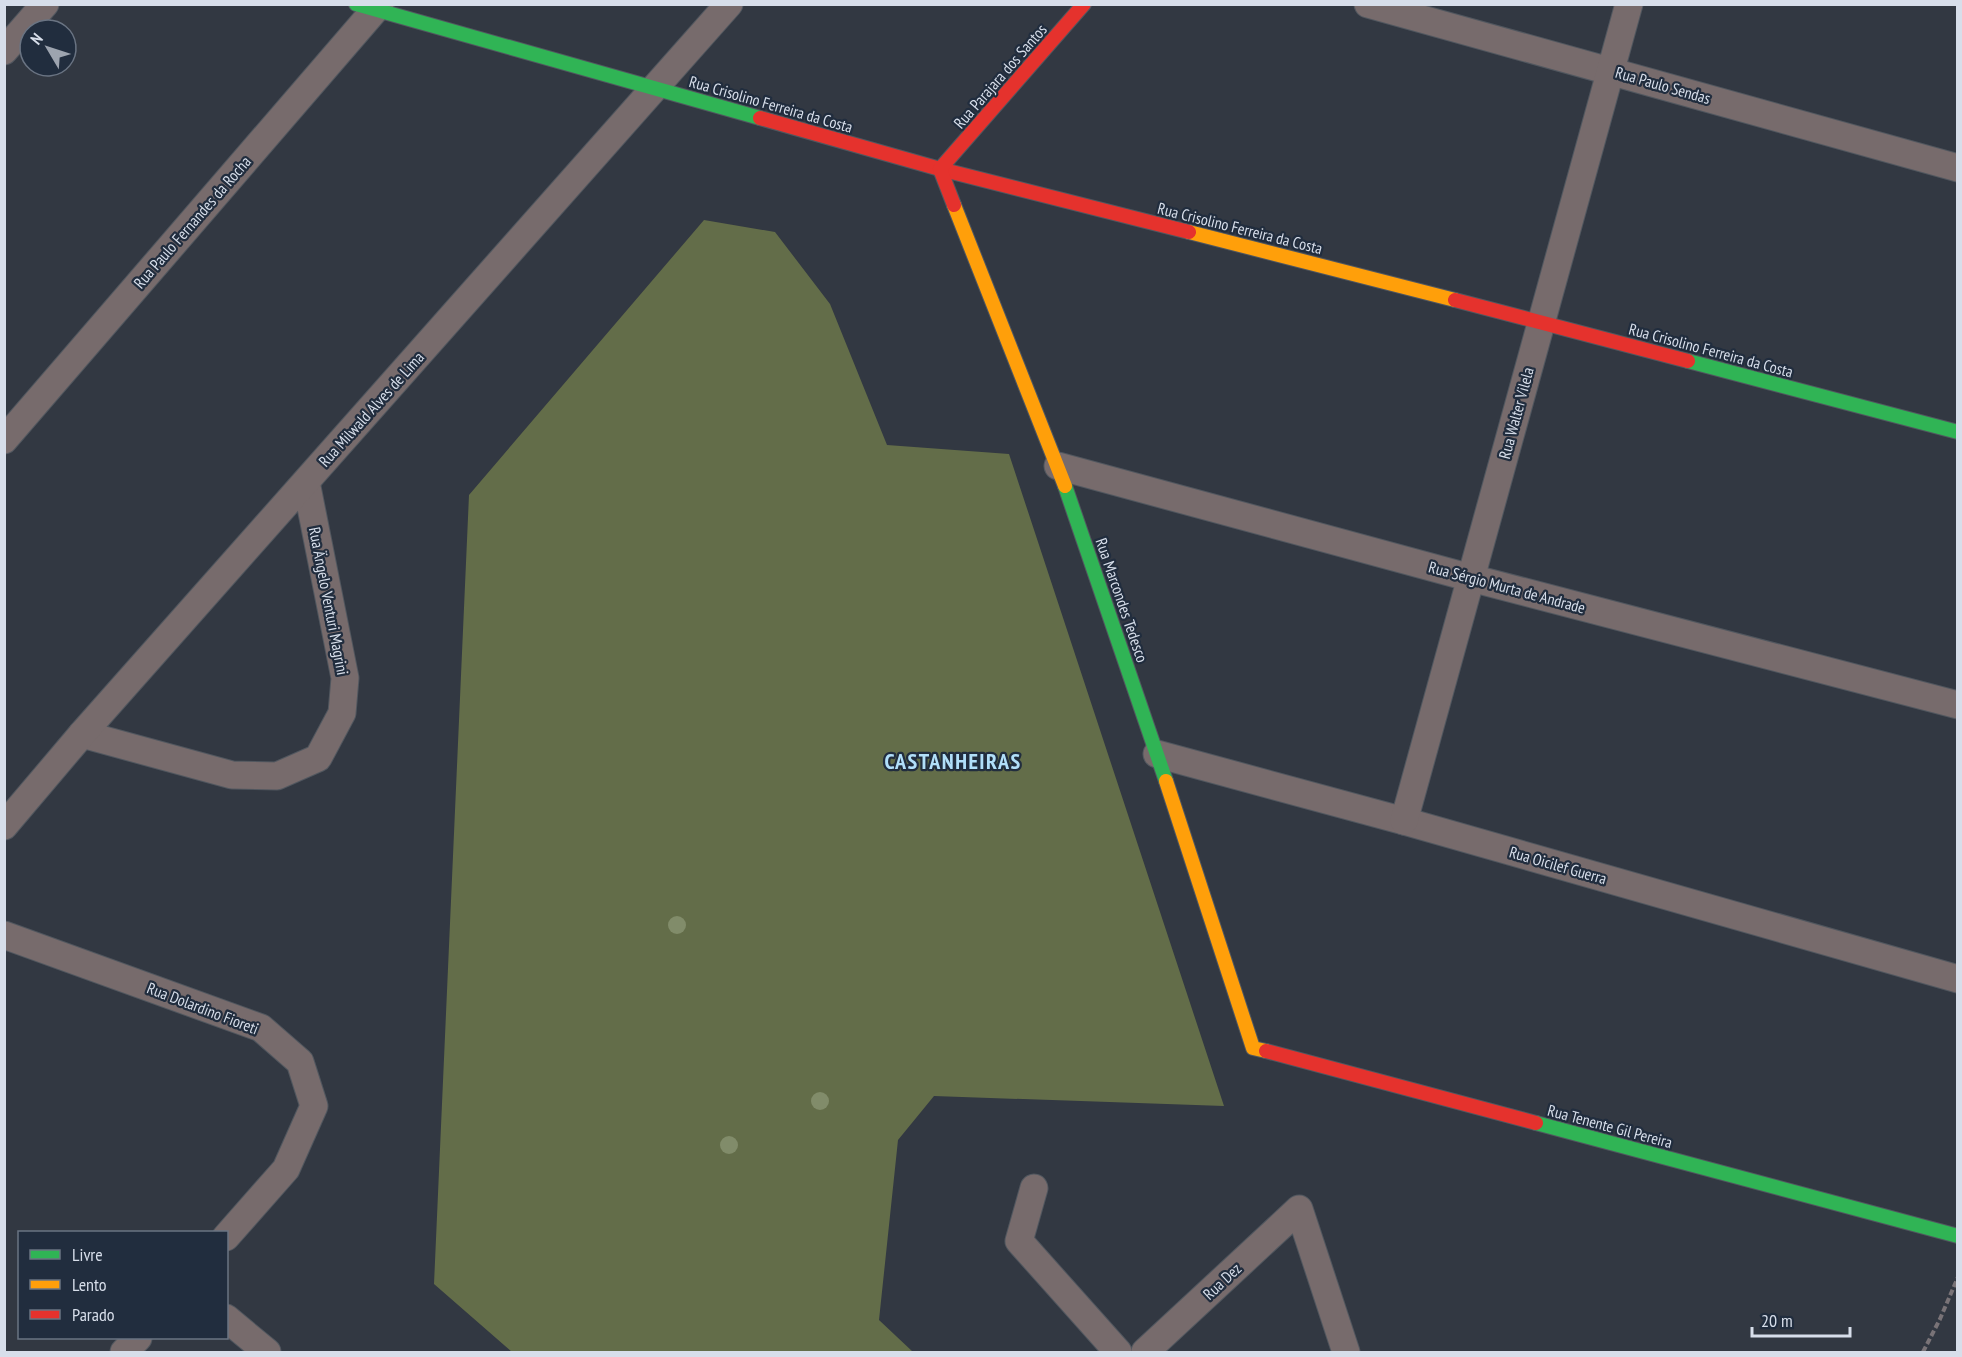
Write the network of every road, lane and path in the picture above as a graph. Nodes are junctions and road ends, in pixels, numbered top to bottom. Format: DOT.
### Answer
graph roads {
  1 [pos="45,4"];
  2 [pos="729,4"];
  3 [pos="1084,4"];
  4 [pos="1368,4"];
  5 [pos="1629,4"];
  6 [pos="370,6"];
  7 [pos="4,51"];
  8 [pos="1611,70"];
  9 [pos="656,88"];
  10 [pos="1958,168"];
  11 [pos="940,169"];
  12 [pos="1541,322"];
  13 [pos="1958,432"];
  14 [pos="4,440"];
  15 [pos="1058,466"];
  16 [pos="306,482"];
  17 [pos="1471,578"];
  18 [pos="1958,705"];
  19 [pos="82,734"];
  20 [pos="1157,754"];
  21 [pos="9,821"];
  22 [pos="1404,821"];
  23 [pos="4,935"];
  24 [pos="1958,979"];
  25 [pos="1254,1048"];
  26 [pos="1034,1188"];
  27 [pos="228,1235"];
  28 [pos="1958,1236"];
  29 [pos="1958,1277"];
  30 [pos="228,1320"];
  31 [pos="137,1339"];
  32 [pos="1350,1351"];
  33 [pos="124,1353"];
  34 [pos="267,1353"];
  35 [pos="1118,1353"];
  36 [pos="1145,1353"];
  37 [pos="1923,1353"];
  1 -- 7 [label="street"];
  2 -- 9 [label="street, Rua Milwald Alves de Lima"];
  3 -- 11 [label="street, Rua Parajara dos Santos"];
  4 -- 8 [label="street, Rua Paulo Sendas"];
  5 -- 8 [label="street, Rua Walter Vilela"];
  6 -- 9 [label="street, Rua Crisolino Ferreira da Costa"];
  6 -- 14 [label="street, Rua Paulo Fernandes da Rocha"];
  8 -- 10 [label="street, Rua Paulo Sendas"];
  8 -- 12 [label="street, Rua Walter Vilela"];
  9 -- 11 [label="street, Rua Crisolino Ferreira da Costa"];
  9 -- 16 [label="street, Rua Milwald Alves de Lima"];
  11 -- 12 [label="street, Rua Crisolino Ferreira da Costa"];
  11 -- 15 [label="street, Rua Marcondes Tedesco"];
  12 -- 13 [label="street, Rua Crisolino Ferreira da Costa"];
  12 -- 17 [label="street, Rua Walter Vilela"];
  15 -- 17 [label="street, Rua Sérgio Murta de Andrade"];
  15 -- 20 [label="street, Rua Marcondes Tedesco"];
  16 -- 19 [label="street, Rua Milwald Alves de Lima"];
  16 -- 19 [label="street, Rua Ängelo Venturi Magrini"];
  17 -- 18 [label="street, Rua Sérgio Murta de Andrade"];
  17 -- 22 [label="street, Rua Walter Vilela"];
  19 -- 21 [label="street, Rua Milwald Alves de Lima"];
  20 -- 22 [label="street, Rua Oicilef Guerra"];
  20 -- 25 [label="street, Rua Marcondes Tedesco"];
  22 -- 24 [label="street, Rua Oicilef Guerra"];
  23 -- 27 [label="street, Rua Dolardino Fioreti"];
  25 -- 28 [label="street, Rua Tenente Gil Pereira"];
  26 -- 35 [label="street"];
  29 -- 37 [label="path"];
  30 -- 34 [label="street"];
  31 -- 33 [label="street"];
  32 -- 36 [label="street, Rua Dez"];
}
